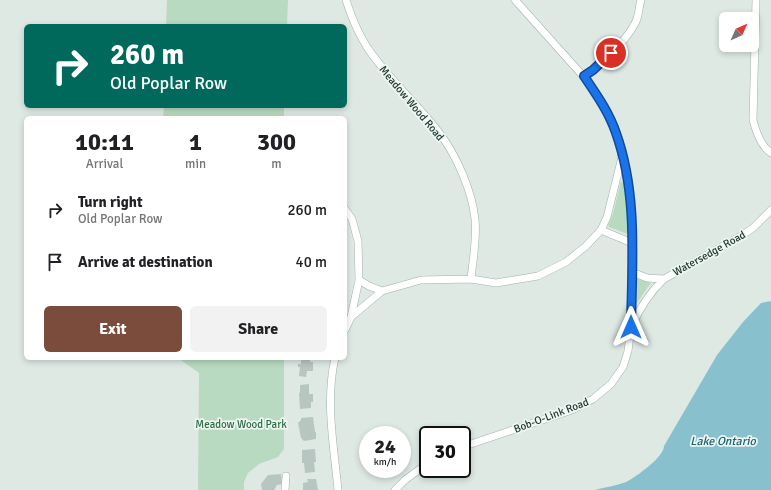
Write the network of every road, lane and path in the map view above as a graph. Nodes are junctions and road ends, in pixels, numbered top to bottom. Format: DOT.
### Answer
graph roads {
  1 [pos="346,0"];
  2 [pos="515,0"];
  3 [pos="641,0"];
  4 [pos="756,0"];
  5 [pos="584,76"];
  6 [pos="771,153"];
  7 [pos="622,156"];
  8 [pos="771,210"];
  9 [pos="347,212"];
  10 [pos="601,230"];
  11 [pos="632,243"];
  12 [pos="632,272"];
  13 [pos="471,279"];
  14 [pos="664,279"];
  15 [pos="358,280"];
  16 [pos="382,291"];
  17 [pos="351,317"];
  18 [pos="347,326"];
  19 [pos="631,327"];
  20 [pos="335,360"];
  21 [pos="471,444"];
  22 [pos="419,470"];
  23 [pos="286,476"];
  24 [pos="286,490"];
  25 [pos="338,490"];
  26 [pos="395,490"];
  1 -- 13 [label="street, Meadow Wood Road"];
  2 -- 5 [label="street, Bob-O-Link Road"];
  3 -- 5 [label="street"];
  4 -- 6 [label="street"];
  5 -- 7 [label="street, Bob-O-Link Road"];
  7 -- 10 [label="street"];
  7 -- 11 [label="street, Bob-O-Link Road"];
  8 -- 14 [label="street, Watersedge Road"];
  9 -- 15 [label="street"];
  10 -- 11 [label="street"];
  10 -- 13 [label="street"];
  11 -- 12 [label="street, Bob-O-Link Road"];
  12 -- 14 [label="street, Watersedge Road"];
  12 -- 19 [label="street, Bob-O-Link Road"];
  13 -- 16 [label="street"];
  14 -- 19 [label="street, Watersedge Road"];
  15 -- 16 [label="street"];
  15 -- 17 [label="street"];
  16 -- 17 [label="street"];
  17 -- 18 [label="street"];
  19 -- 21 [label="street, Bob-O-Link Road"];
  20 -- 25 [label="street"];
  22 -- 26 [label="street"];
  23 -- 24 [label="street"];
}
